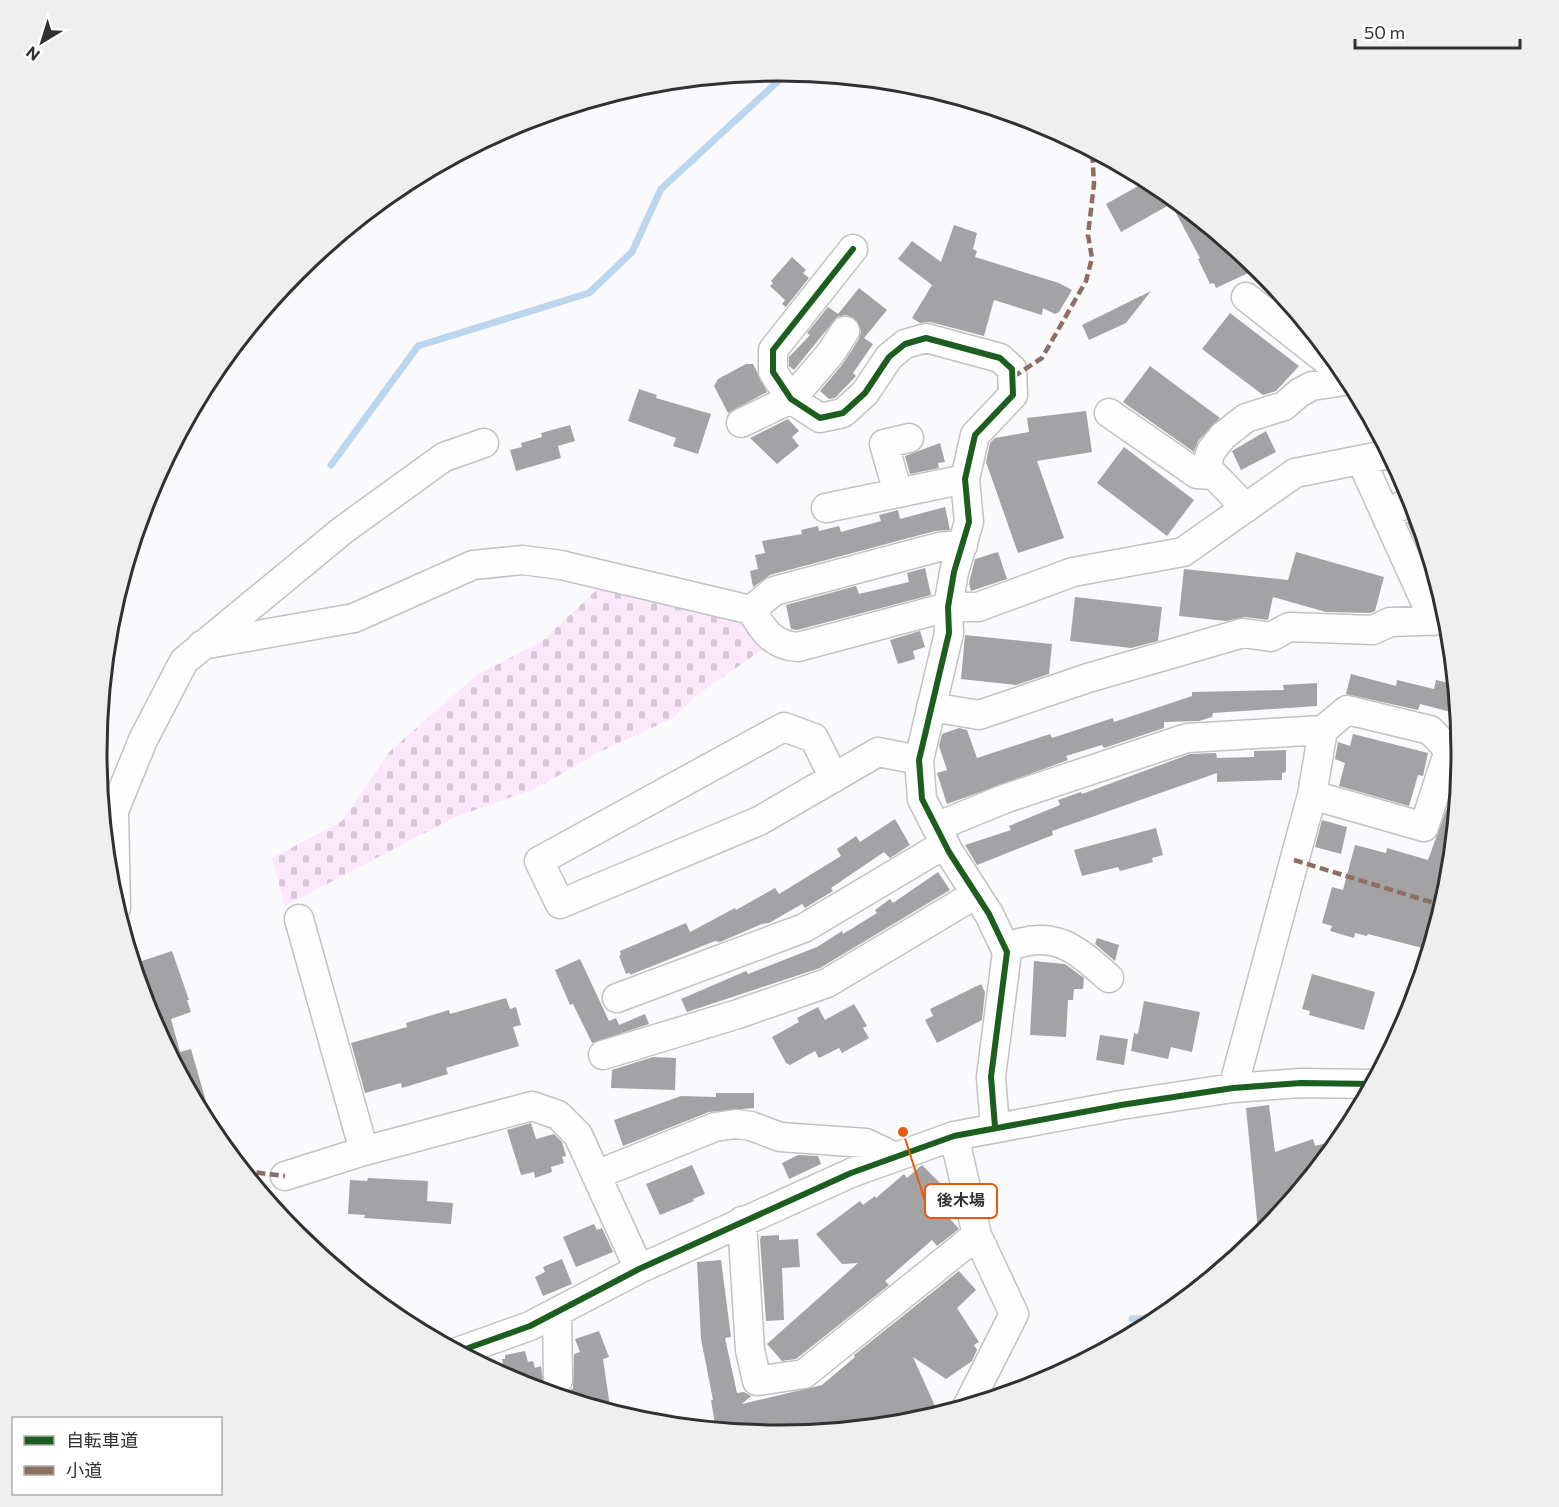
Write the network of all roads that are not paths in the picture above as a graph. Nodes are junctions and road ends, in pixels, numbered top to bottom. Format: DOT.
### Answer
graph roads {
  1 [pos="853,249"];
  2 [pos="1246,297"];
  3 [pos="845,331"];
  4 [pos="1323,358"];
  5 [pos="1340,381"];
  6 [pos="791,399"];
  7 [pos="1109,413"];
  8 [pos="741,423"];
  9 [pos="909,438"];
  10 [pos="484,443"];
  11 [pos="1383,456"];
  12 [pos="1361,460"];
  13 [pos="1204,474"];
  14 [pos="965,479"];
  15 [pos="898,493"];
  16 [pos="1404,505"];
  17 [pos="826,508"];
  18 [pos="1246,508"];
  19 [pos="1385,513"];
  20 [pos="963,545"];
  21 [pos="948,607"];
  22 [pos="1436,608"];
  23 [pos="751,610"];
  24 [pos="1439,620"];
  25 [pos="202,645"];
  26 [pos="931,707"];
  27 [pos="1323,730"];
  28 [pos="1452,748"];
  29 [pos="919,760"];
  30 [pos="1452,761"];
  31 [pos="834,778"];
  32 [pos="1312,795"];
  33 [pos="940,836"];
  34 [pos="115,853"];
  35 [pos="976,894"];
  36 [pos="299,919"];
  37 [pos="1005,948"];
  38 [pos="1109,978"];
  39 [pos="616,998"];
  40 [pos="603,1055"];
  41 [pos="1365,1084"];
  42 [pos="1233,1088"];
  43 [pos="994,1127"];
  44 [pos="954,1136"];
  45 [pos="364,1151"];
  46 [pos="895,1157"];
  47 [pos="596,1175"];
  48 [pos="285,1176"];
  49 [pos="742,1221"];
  50 [pos="977,1235"];
  51 [pos="639,1269"];
  52 [pos="557,1312"];
  53 [pos="466,1349"];
  54 [pos="558,1380"];
  55 [pos="972,1397"];
  1 -- 6 [label="street"];
  2 -- 4 [label="street"];
  3 -- 6 [label="street"];
  5 -- 13 [label="street"];
  6 -- 8 [label="street"];
  6 -- 14 [label="street"];
  7 -- 13 [label="street"];
  9 -- 15 [label="street"];
  10 -- 25 [label="street"];
  11 -- 12 [label="street"];
  12 -- 18 [label="street"];
  12 -- 19 [label="street"];
  13 -- 18 [label="street"];
  14 -- 15 [label="street"];
  14 -- 20 [label="street"];
  15 -- 17 [label="street"];
  16 -- 19 [label="street"];
  18 -- 21 [label="street"];
  19 -- 22 [label="street"];
  20 -- 21 [label="street"];
  20 -- 23 [label="street"];
  21 -- 23 [label="street"];
  21 -- 26 [label="street"];
  23 -- 25 [label="street"];
  24 -- 26 [label="street"];
  25 -- 34 [label="street"];
  26 -- 29 [label="street"];
  27 -- 28 [label="street"];
  27 -- 32 [label="street"];
  27 -- 33 [label="street"];
  29 -- 31 [label="street"];
  29 -- 33 [label="street"];
  30 -- 32 [label="street"];
  31 -- 31 [label="street"];
  32 -- 42 [label="street"];
  33 -- 35 [label="street"];
  33 -- 39 [label="street"];
  35 -- 37 [label="street"];
  35 -- 40 [label="street"];
  36 -- 45 [label="street"];
  37 -- 38 [label="street"];
  37 -- 43 [label="street"];
  41 -- 42 [label="street"];
  42 -- 43 [label="street"];
  43 -- 44 [label="street"];
  44 -- 46 [label="street"];
  44 -- 50 [label="street"];
  45 -- 47 [label="street"];
  45 -- 48 [label="street"];
  46 -- 47 [label="street"];
  46 -- 49 [label="street"];
  47 -- 51 [label="street"];
  49 -- 50 [label="street"];
  49 -- 51 [label="street"];
  50 -- 55 [label="street"];
  51 -- 52 [label="street"];
  52 -- 53 [label="street"];
  52 -- 54 [label="street"];
}
